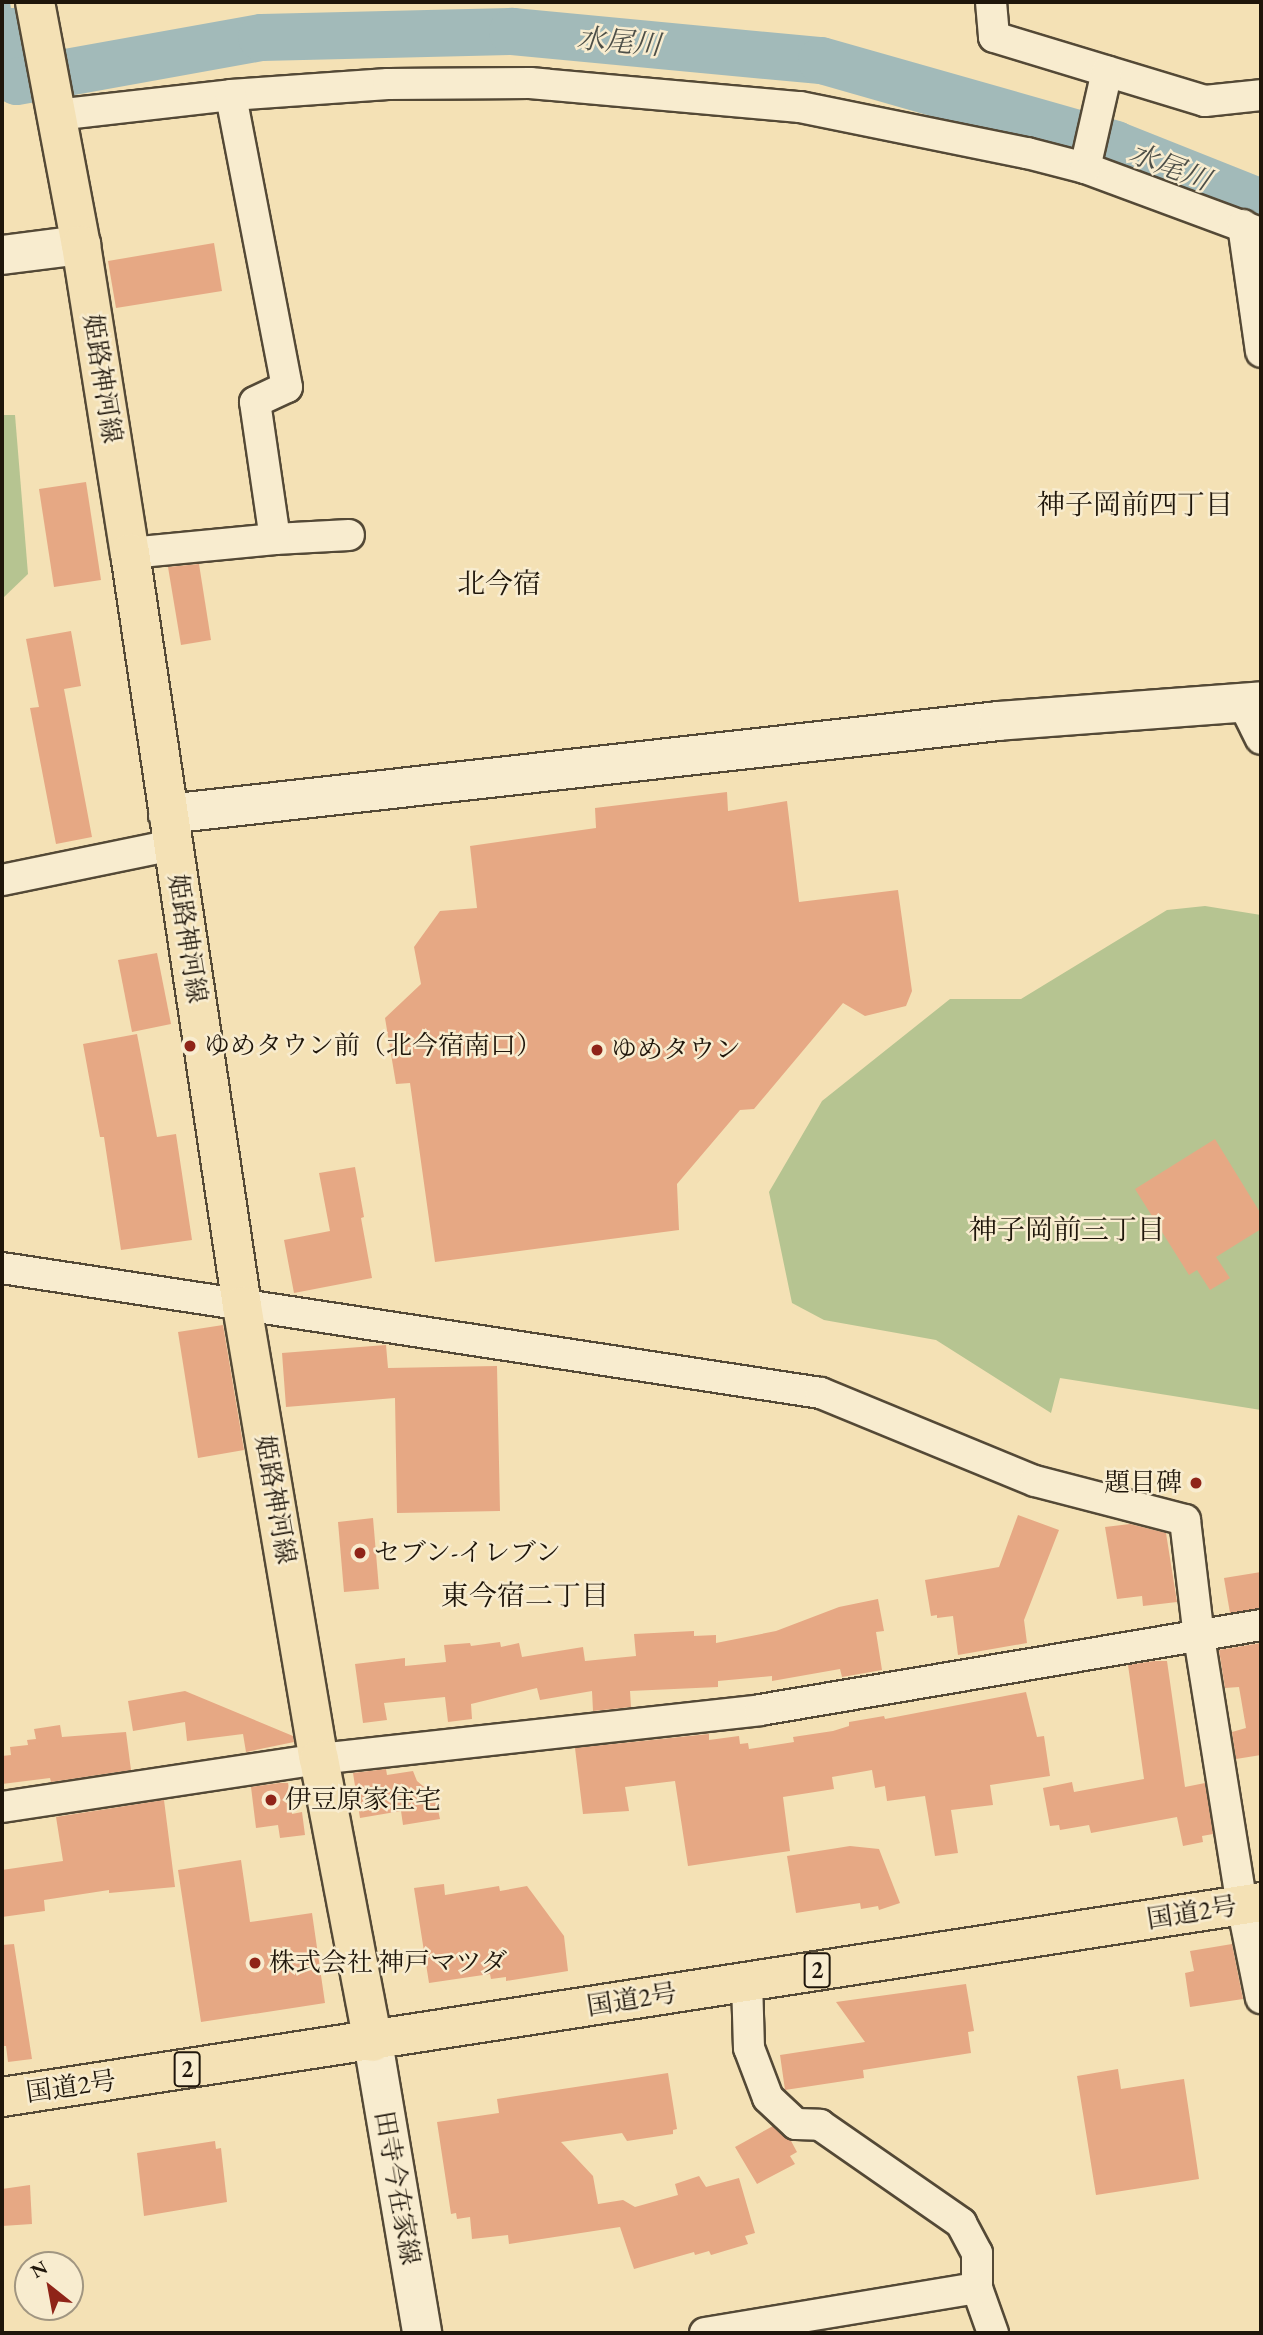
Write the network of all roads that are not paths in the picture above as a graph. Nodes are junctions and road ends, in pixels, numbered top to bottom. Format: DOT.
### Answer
graph roads {
  1 [pos="991,2"];
  2 [pos="36,6"];
  3 [pos="1107,71"];
  4 [pos="231,95"];
  5 [pos="1261,95"];
  6 [pos="55,110"];
  7 [pos="1085,168"];
  8 [pos="1252,229"];
  9 [pos="81,245"];
  10 [pos="2,255"];
  11 [pos="1261,352"];
  12 [pos="349,535"];
  13 [pos="275,539"];
  14 [pos="130,553"];
  15 [pos="1252,702"];
  16 [pos="1261,739"];
  17 [pos="170,829"];
  18 [pos="2,880"];
  19 [pos="2,1268"];
  20 [pos="242,1306"];
  21 [pos="1261,1625"];
  22 [pos="1199,1637"];
  23 [pos="319,1759"];
  24 [pos="2,1807"];
  25 [pos="1252,1904"];
  26 [pos="747,1981"];
  27 [pos="1261,1998"];
  28 [pos="373,2042"];
  29 [pos="2,2097"];
  30 [pos="977,2288"];
  31 [pos="422,2333"];
  32 [pos="705,2333"];
  33 [pos="993,2333"];
  1 -- 3 [label="street"];
  2 -- 6 [label="main road, 姫路神河線"];
  3 -- 5 [label="street"];
  3 -- 7 [label="street"];
  4 -- 6 [label="street"];
  4 -- 7 [label="street"];
  4 -- 13 [label="street"];
  6 -- 9 [label="main road, 姫路神河線"];
  7 -- 8 [label="street"];
  8 -- 11 [label="street"];
  9 -- 10 [label="street"];
  9 -- 14 [label="main road, 姫路神河線"];
  12 -- 13 [label="street"];
  13 -- 14 [label="street"];
  14 -- 17 [label="main road, 姫路神河線"];
  15 -- 16 [label="street"];
  15 -- 17 [label="street"];
  17 -- 18 [label="street"];
  17 -- 20 [label="main road, 姫路神河線"];
  19 -- 20 [label="street"];
  20 -- 22 [label="street"];
  20 -- 23 [label="main road, 姫路神河線"];
  21 -- 22 [label="street"];
  22 -- 23 [label="street"];
  22 -- 25 [label="street"];
  23 -- 24 [label="street"];
  23 -- 28 [label="main road, 姫路神河線"];
  25 -- 26 [label="main road, 国道2号 / 2"];
  25 -- 27 [label="street"];
  26 -- 28 [label="main road, 国道2号 / 2"];
  26 -- 30 [label="street"];
  28 -- 29 [label="main road, 国道2号 / 2"];
  28 -- 31 [label="street, 田寺今在家線"];
  30 -- 32 [label="street"];
  30 -- 33 [label="street"];
}
